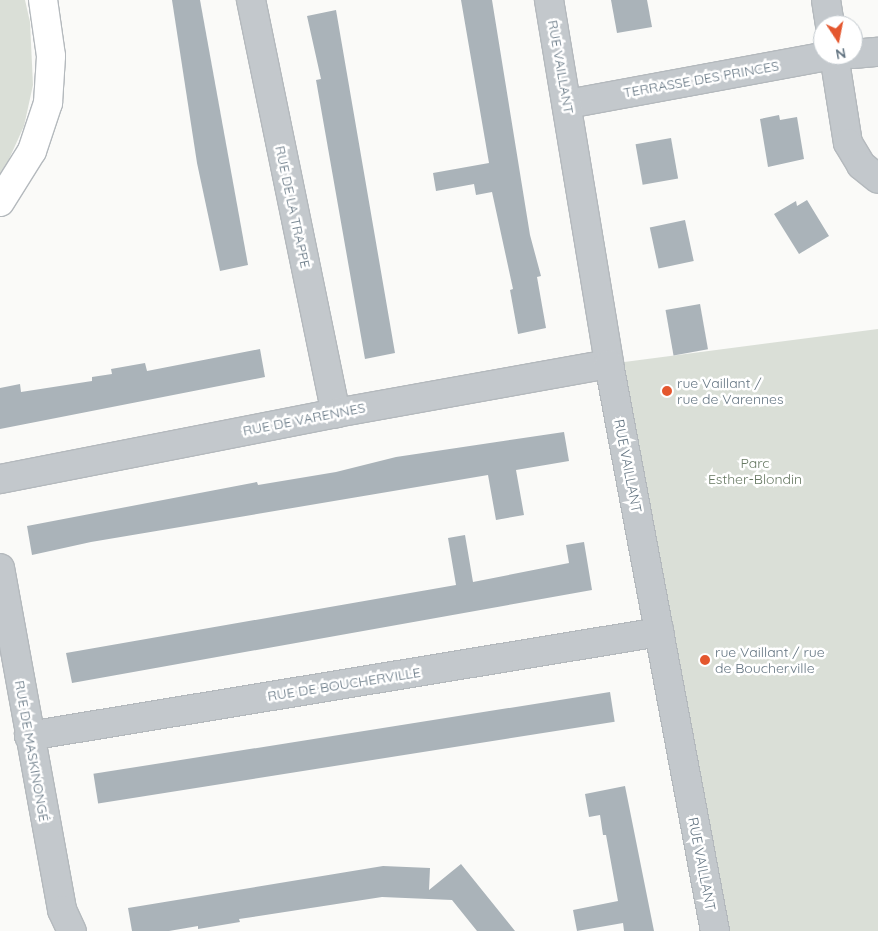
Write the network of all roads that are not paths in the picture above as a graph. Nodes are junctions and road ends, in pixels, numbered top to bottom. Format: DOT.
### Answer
graph roads {
  1 [pos="43,0"];
  2 [pos="251,0"];
  3 [pos="549,0"];
  4 [pos="826,0"];
  5 [pos="828,15"];
  6 [pos="878,52"];
  7 [pos="863,53"];
  8 [pos="813,59"];
  9 [pos="835,65"];
  10 [pos="568,104"];
  11 [pos="878,179"];
  12 [pos="0,202"];
  13 [pos="609,364"];
  14 [pos="336,413"];
  15 [pos="0,479"];
  16 [pos="0,568"];
  17 [pos="659,632"];
  18 [pos="29,736"];
  19 [pos="72,931"];
  20 [pos="715,931"];
  1 -- 12 [label="highway"];
  2 -- 14 [label="street, RUE DE LA TRAPPE"];
  3 -- 10 [label="street, RUE VAILLANT"];
  4 -- 5 [label="street"];
  6 -- 7 [label="street"];
  8 -- 10 [label="street, TERRASSE DES PRINCES"];
  9 -- 11 [label="street, TERRASSE DES PRINCES"];
  10 -- 13 [label="street, RUE VAILLANT"];
  13 -- 14 [label="street, RUE DE VARENNES"];
  13 -- 17 [label="street, RUE VAILLANT"];
  14 -- 15 [label="street, RUE DE VARENNES"];
  16 -- 18 [label="street, RUE DE MASKINONGÉ"];
  17 -- 18 [label="street, RUE DE BOUCHERVILLE"];
  17 -- 20 [label="street, RUE VAILLANT"];
  18 -- 19 [label="street, RUE DE MASKINONGÉ"];
}
